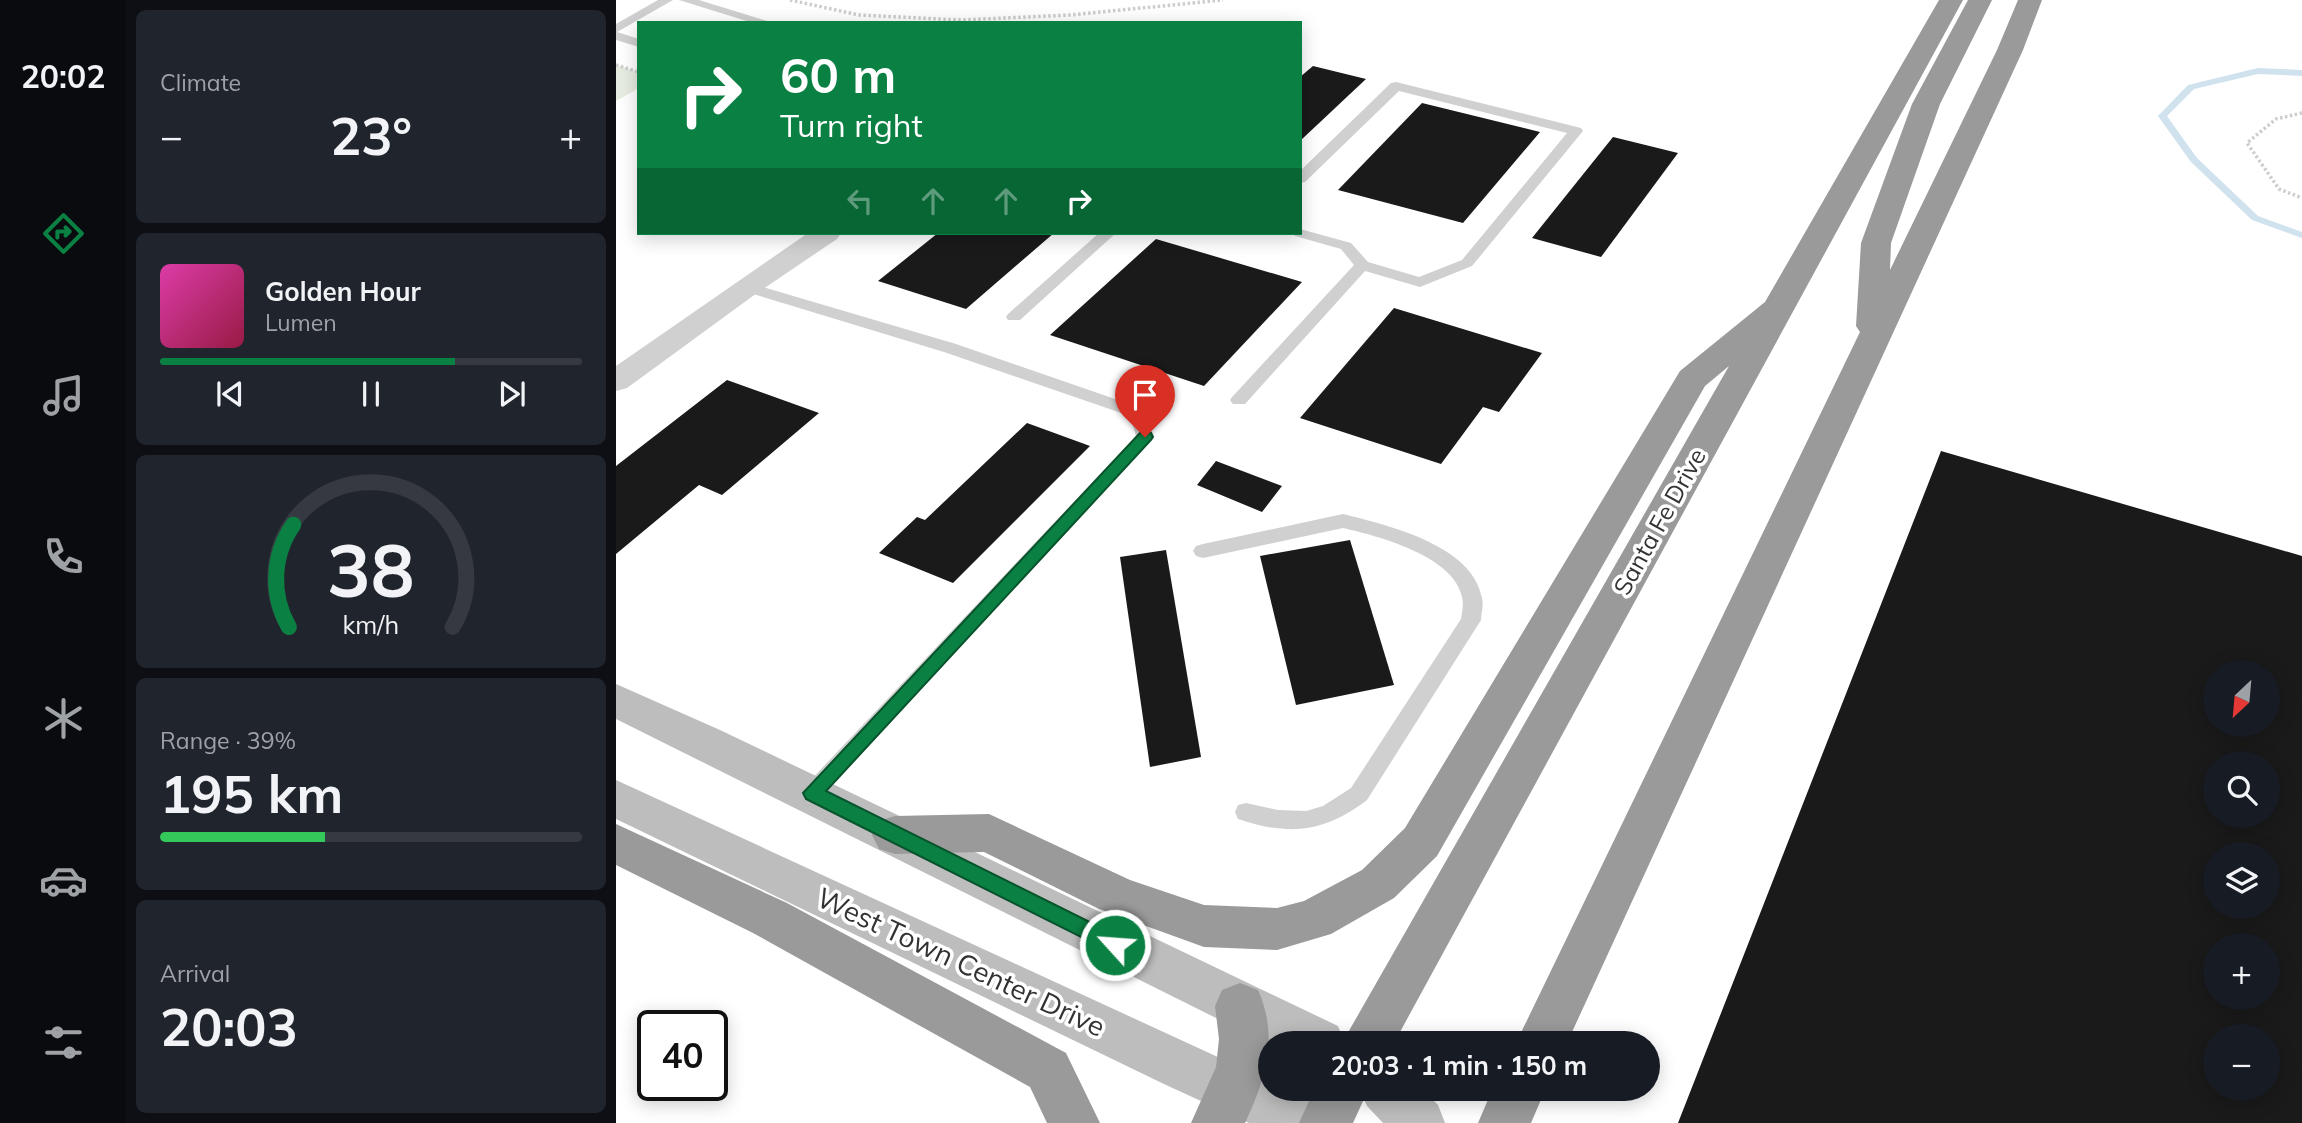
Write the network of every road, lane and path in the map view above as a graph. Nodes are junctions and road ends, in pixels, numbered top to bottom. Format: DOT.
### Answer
graph roads {
  1 [pos="667,0"];
  2 [pos="685,0"];
  3 [pos="790,0"];
  4 [pos="1223,0"];
  5 [pos="1951,0"];
  6 [pos="1980,0"];
  7 [pos="2030,0"];
  8 [pos="1070,16"];
  9 [pos="761,21"];
  10 [pos="1067,21"];
  11 [pos="616,29"];
  12 [pos="616,36"];
  13 [pos="637,42"];
  14 [pos="616,65"];
  15 [pos="637,71"];
  16 [pos="2302,113"];
  17 [pos="1302,177"];
  18 [pos="2302,198"];
  19 [pos="1302,234"];
  20 [pos="824,235"];
  21 [pos="1106,235"];
  22 [pos="1362,265"];
  23 [pos="746,287"];
  24 [pos="1781,305"];
  25 [pos="1014,317"];
  26 [pos="1872,344"];
  27 [pos="616,381"];
  28 [pos="1240,400"];
  29 [pos="1203,551"];
  30 [pos="616,700"];
  31 [pos="812,793"];
  32 [pos="616,798"];
  33 [pos="1246,812"];
  34 [pos="895,835"];
  35 [pos="616,843"];
  36 [pos="1240,1006"];
  37 [pos="1294,1031"];
  38 [pos="1374,1031"];
  39 [pos="1547,1031"];
  40 [pos="1336,1101"];
  41 [pos="1398,1101"];
  42 [pos="1514,1101"];
  43 [pos="1226,1107"];
  44 [pos="1074,1123"];
  45 [pos="1307,1123"];
  46 [pos="1325,1123"];
  47 [pos="1419,1123"];
  48 [pos="1504,1123"];
  1 -- 11 [label="lane"];
  2 -- 9 [label="lane"];
  3 -- 8 [label="path"];
  4 -- 8 [label="path"];
  5 -- 24 [label="highway, Santa Fe Drive"];
  6 -- 26 [label="highway"];
  7 -- 26 [label="highway"];
  8 -- 10 [label="path"];
  12 -- 13 [label="lane"];
  14 -- 15 [label="path"];
  16 -- 18 [label="path"];
  17 -- 22 [label="lane"];
  19 -- 22 [label="lane"];
  20 -- 23 [label="street"];
  21 -- 25 [label="lane"];
  22 -- 28 [label="lane"];
  23 -- 27 [label="street"];
  23 -- 31 [label="lane"];
  24 -- 34 [label="highway"];
  24 -- 38 [label="highway, Santa Fe Drive"];
  26 -- 39 [label="highway"];
  29 -- 33 [label="lane"];
  30 -- 31 [label="street"];
  31 -- 34 [label="street"];
  32 -- 43 [label="street, West Town Center Drive"];
  34 -- 36 [label="street"];
  35 -- 44 [label="highway"];
  36 -- 37 [label="street"];
  36 -- 43 [label="highway"];
  40 -- 46 [label="highway"];
  41 -- 47 [label="street"];
  42 -- 48 [label="highway"];
  43 -- 45 [label="street, West Town Center Drive"];
}
